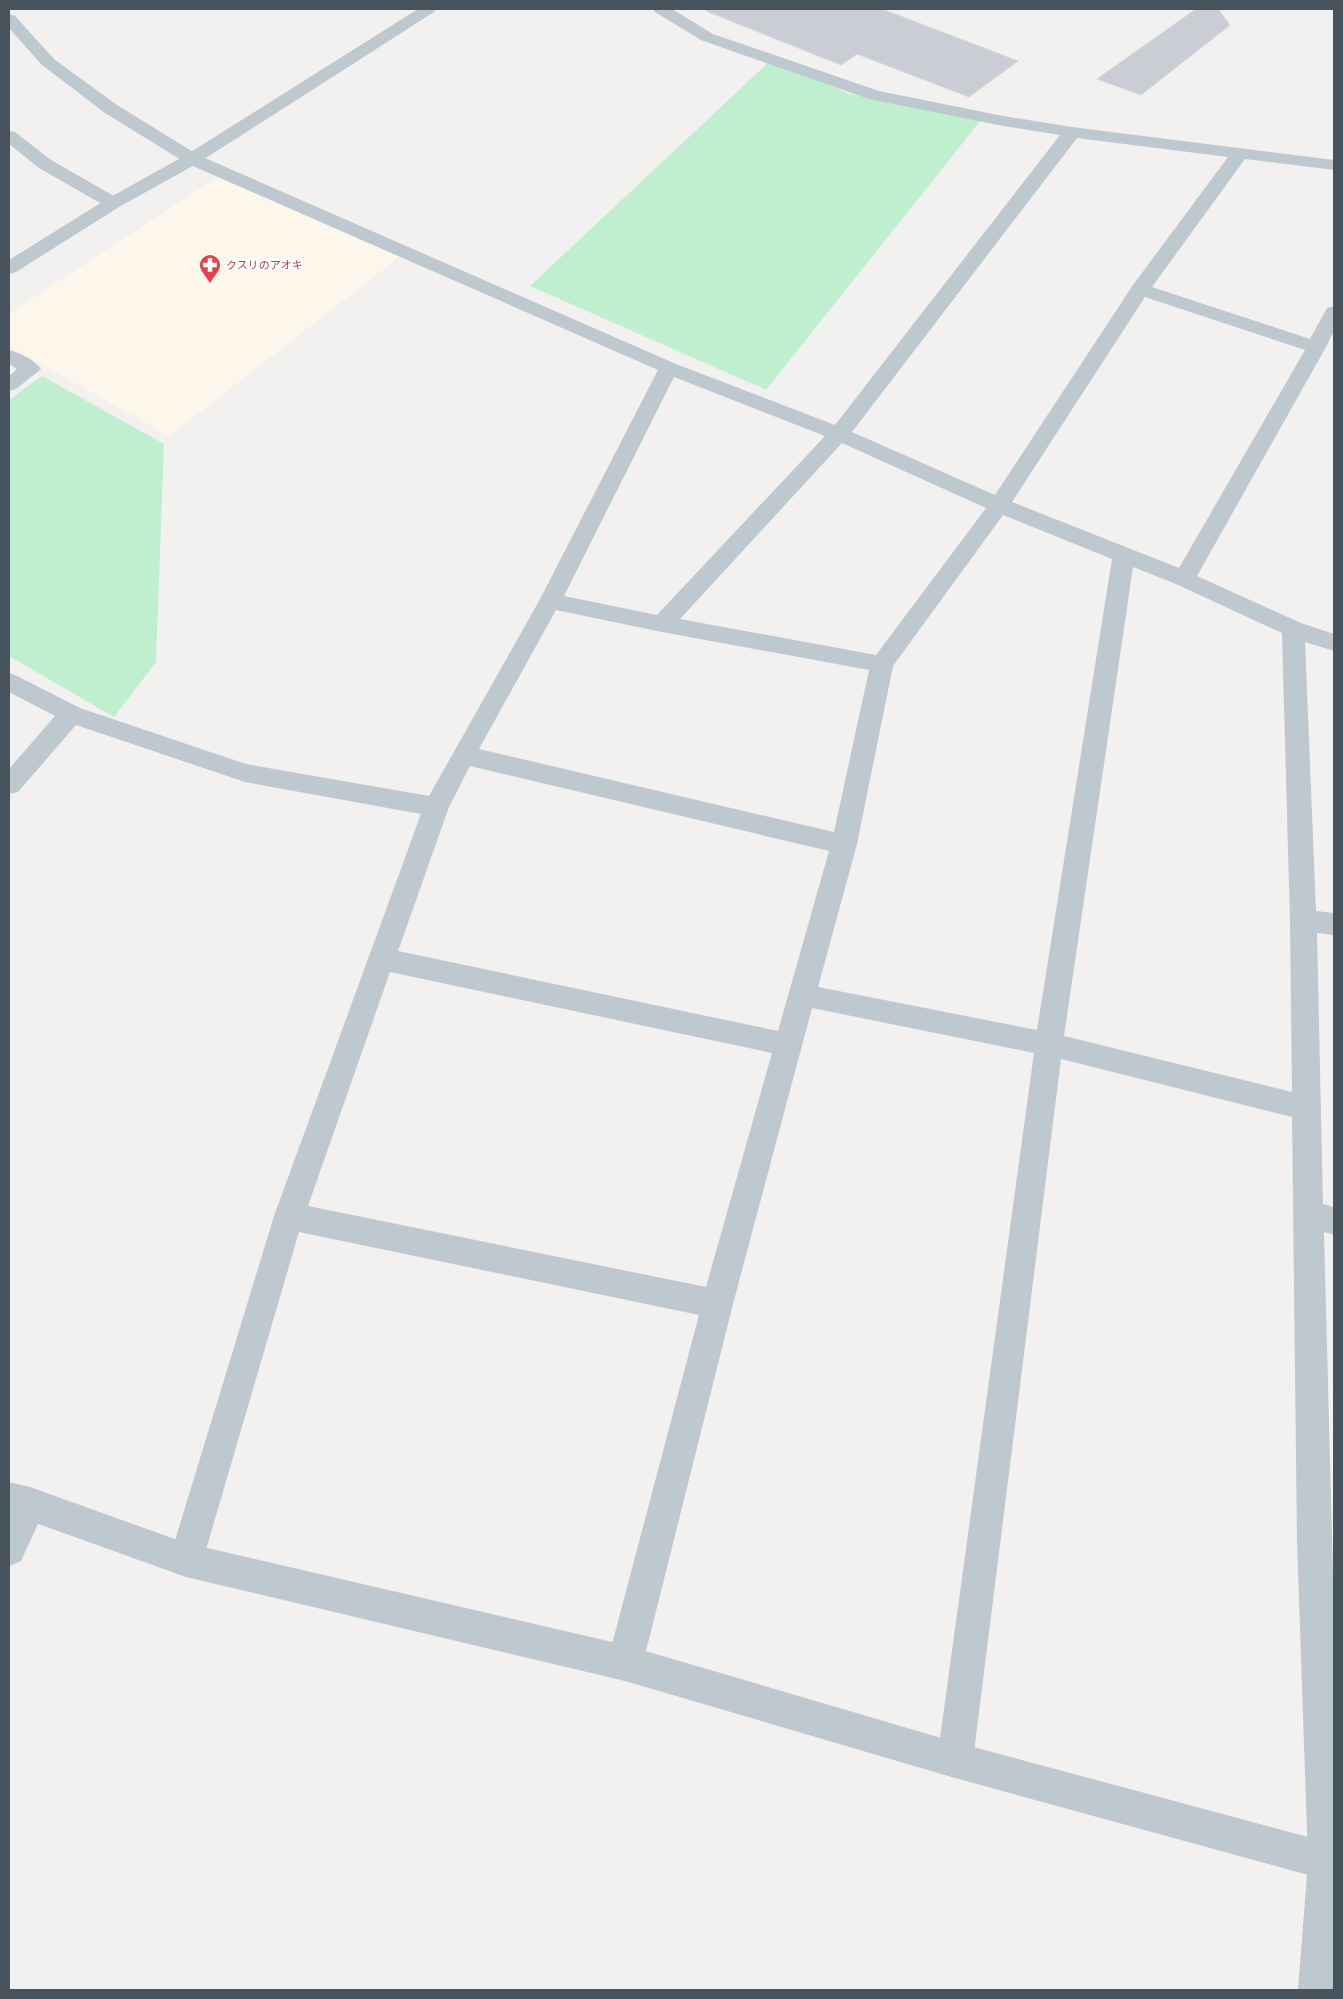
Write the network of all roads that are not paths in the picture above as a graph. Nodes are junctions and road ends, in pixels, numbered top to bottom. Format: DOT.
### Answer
graph roads {
  1 [pos="428,9"];
  2 [pos="660,9"];
  3 [pos="9,19"];
  4 [pos="1072,132"];
  5 [pos="9,136"];
  6 [pos="1240,153"];
  7 [pos="192,159"];
  8 [pos="1334,165"];
  9 [pos="113,203"];
  10 [pos="9,268"];
  11 [pos="1140,289"];
  12 [pos="1334,312"];
  13 [pos="1316,347"];
  14 [pos="9,356"];
  15 [pos="669,368"];
  16 [pos="9,385"];
  17 [pos="839,434"];
  18 [pos="999,505"];
  19 [pos="1124,554"];
  20 [pos="1184,579"];
  21 [pos="550,602"];
  22 [pos="662,624"];
  23 [pos="1293,629"];
  24 [pos="1334,643"];
  25 [pos="882,664"];
  26 [pos="9,682"];
  27 [pos="70,714"];
  28 [pos="463,755"];
  29 [pos="9,785"];
  30 [pos="436,808"];
  31 [pos="844,844"];
  32 [pos="1303,921"];
  33 [pos="1334,924"];
  34 [pos="382,959"];
  35 [pos="803,995"];
  36 [pos="1049,1044"];
  37 [pos="789,1045"];
  38 [pos="1307,1108"];
  39 [pos="290,1216"];
  40 [pos="1322,1218"];
  41 [pos="718,1304"];
  42 [pos="19,1501"];
  43 [pos="1324,1544"];
  44 [pos="9,1549"];
  45 [pos="186,1560"];
  46 [pos="624,1663"];
  47 [pos="955,1760"];
  48 [pos="1331,1863"];
  49 [pos="1318,1990"];
  1 -- 7 [label="street"];
  2 -- 4 [label="street"];
  3 -- 7 [label="street"];
  4 -- 6 [label="street"];
  4 -- 17 [label="street"];
  5 -- 9 [label="street"];
  6 -- 8 [label="street"];
  6 -- 11 [label="street"];
  7 -- 9 [label="street"];
  7 -- 15 [label="street"];
  9 -- 10 [label="street"];
  11 -- 13 [label="street"];
  11 -- 18 [label="street"];
  12 -- 13 [label="street"];
  13 -- 20 [label="street"];
  14 -- 16 [label="street"];
  15 -- 17 [label="street"];
  15 -- 21 [label="street"];
  17 -- 18 [label="street"];
  17 -- 22 [label="street"];
  18 -- 19 [label="street"];
  18 -- 25 [label="street"];
  19 -- 20 [label="street"];
  19 -- 36 [label="street"];
  20 -- 23 [label="street"];
  21 -- 22 [label="street"];
  21 -- 28 [label="street"];
  22 -- 25 [label="street"];
  23 -- 24 [label="street"];
  23 -- 32 [label="street"];
  25 -- 31 [label="street"];
  26 -- 27 [label="street"];
  27 -- 29 [label="street"];
  27 -- 30 [label="street"];
  28 -- 30 [label="street"];
  28 -- 31 [label="street"];
  30 -- 34 [label="street"];
  31 -- 35 [label="street"];
  32 -- 33 [label="street"];
  32 -- 38 [label="street"];
  34 -- 37 [label="street"];
  34 -- 39 [label="street"];
  35 -- 36 [label="street"];
  35 -- 37 [label="street"];
  36 -- 38 [label="street"];
  36 -- 47 [label="street"];
  37 -- 41 [label="street"];
  38 -- 40 [label="street"];
  39 -- 41 [label="street"];
  39 -- 45 [label="street"];
  40 -- 43 [label="street"];
  41 -- 46 [label="street"];
  42 -- 44 [label="street"];
  42 -- 45 [label="street"];
  43 -- 48 [label="street"];
  45 -- 46 [label="street"];
  46 -- 47 [label="street"];
  47 -- 48 [label="street"];
  48 -- 49 [label="street"];
}
